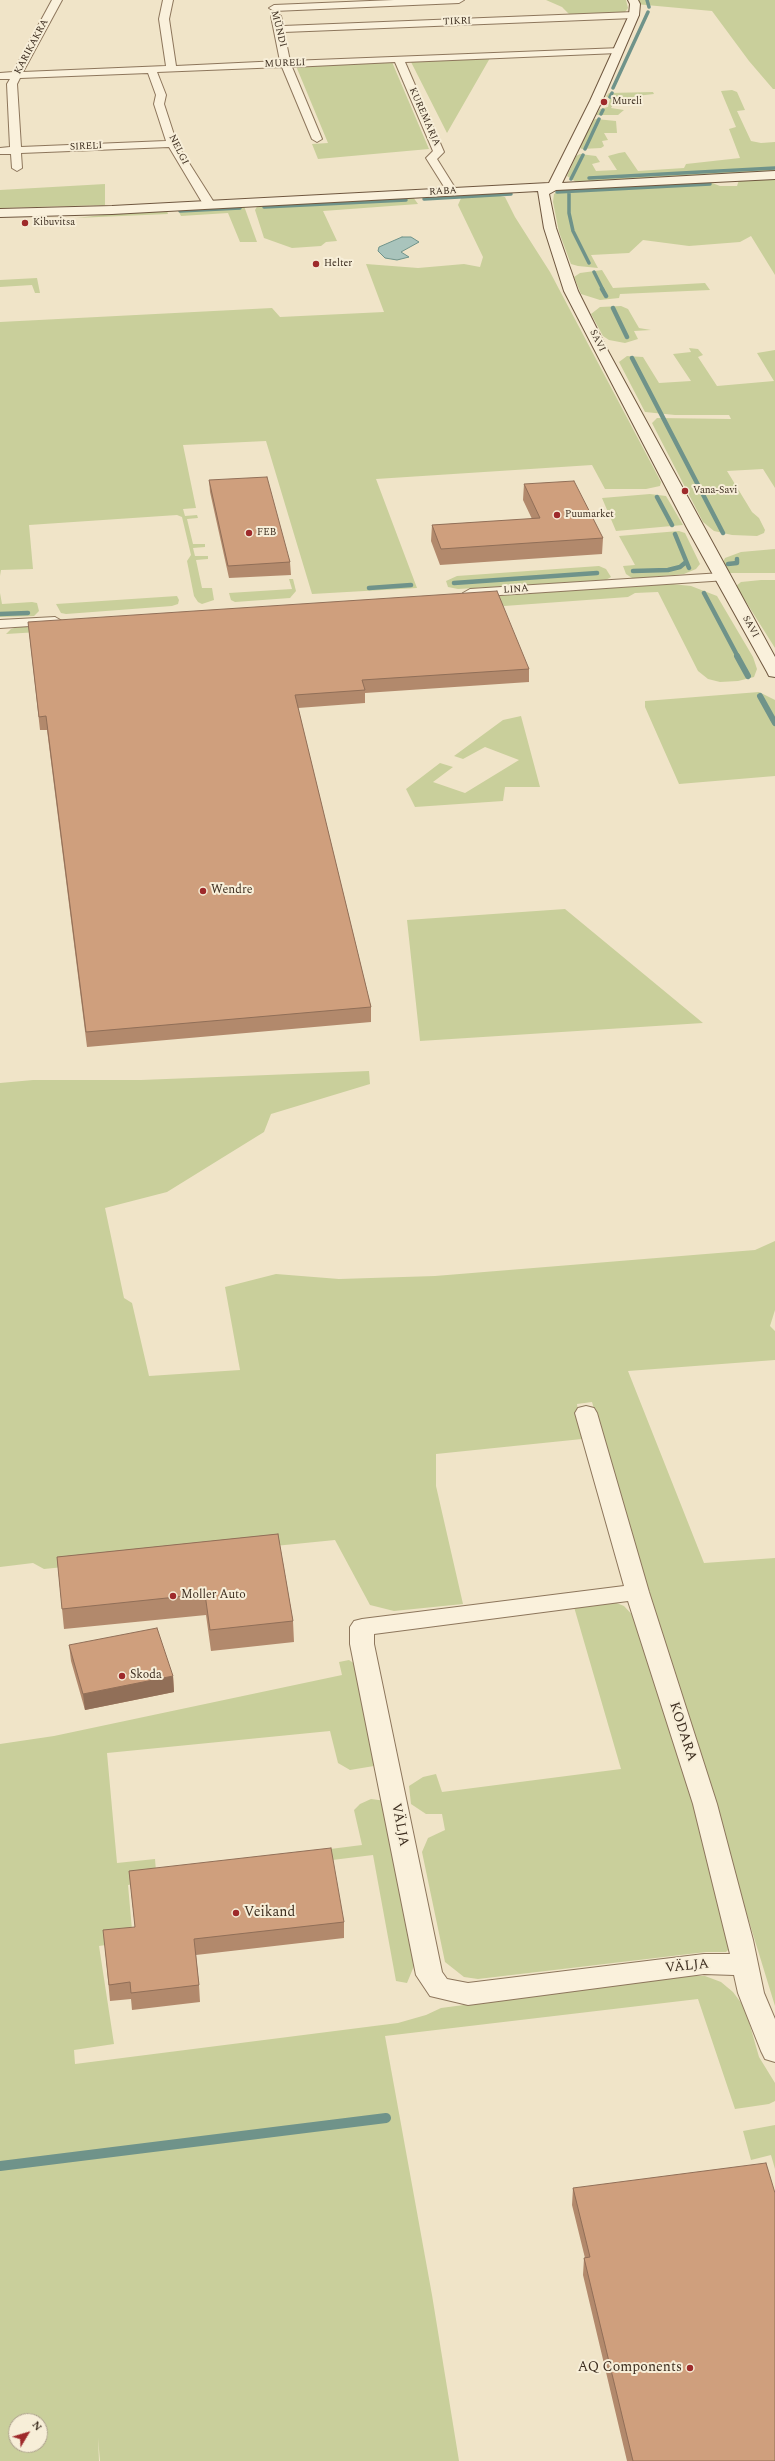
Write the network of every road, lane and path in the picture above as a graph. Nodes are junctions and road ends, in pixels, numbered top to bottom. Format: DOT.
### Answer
graph roads {
  1 [pos="57,0"];
  2 [pos="168,0"];
  3 [pos="458,0"];
  4 [pos="633,0"];
  5 [pos="271,4"];
  6 [pos="634,14"];
  7 [pos="280,29"];
  8 [pos="618,50"];
  9 [pos="398,59"];
  10 [pos="286,64"];
  11 [pos="171,68"];
  12 [pos="152,70"];
  13 [pos="17,75"];
  14 [pos="0,76"];
  15 [pos="317,139"];
  16 [pos="172,144"];
  17 [pos="17,150"];
  18 [pos="0,151"];
  19 [pos="17,168"];
  20 [pos="775,175"];
  21 [pos="554,186"];
  22 [pos="452,191"];
  23 [pos="209,204"];
  24 [pos="112,210"];
  25 [pos="0,213"];
  26 [pos="0,219"];
  27 [pos="722,577"];
  28 [pos="456,594"];
  29 [pos="71,620"];
  30 [pos="0,624"];
  31 [pos="775,672"];
  32 [pos="586,1413"];
  33 [pos="637,1592"];
  34 [pos="745,1965"];
  35 [pos="775,2051"];
  1 -- 13 [label="street, KARIKAKRA"];
  2 -- 11 [label="street"];
  3 -- 5 [label="street"];
  4 -- 6 [label="street, SAVI"];
  5 -- 7 [label="street, MÜNDI"];
  6 -- 7 [label="street, TIKRI"];
  6 -- 8 [label="street, SAVI"];
  7 -- 10 [label="street, MÜNDI"];
  8 -- 9 [label="street, MURELI"];
  8 -- 21 [label="street, SAVI"];
  9 -- 10 [label="street, MURELI"];
  9 -- 22 [label="street, KUREMARJA"];
  10 -- 11 [label="street, MURELI"];
  10 -- 15 [label="street, MÜNDI"];
  11 -- 12 [label="street, MURELI"];
  12 -- 13 [label="street, MURELI"];
  12 -- 16 [label="street, NELGI"];
  13 -- 14 [label="street, MURELI"];
  13 -- 17 [label="street, KARIKAKRA"];
  16 -- 17 [label="street, SIRELI"];
  16 -- 23 [label="street, NELGI"];
  17 -- 18 [label="street, SIRELI"];
  17 -- 19 [label="street, KARIKAKRA"];
  20 -- 21 [label="street, RABA"];
  21 -- 22 [label="street, RABA"];
  21 -- 27 [label="street, SAVI"];
  22 -- 23 [label="street, RABA"];
  23 -- 24 [label="street, RABA"];
  24 -- 25 [label="street, RABA"];
  24 -- 26 [label="street, RABA"];
  27 -- 28 [label="street, LINA"];
  27 -- 31 [label="street, SAVI"];
  29 -- 30 [label="street"];
  32 -- 33 [label="street, KODARA"];
  33 -- 34 [label="street, KODARA"];
  33 -- 34 [label="street, VÄLJA"];
  34 -- 35 [label="street, KODARA"];
}
